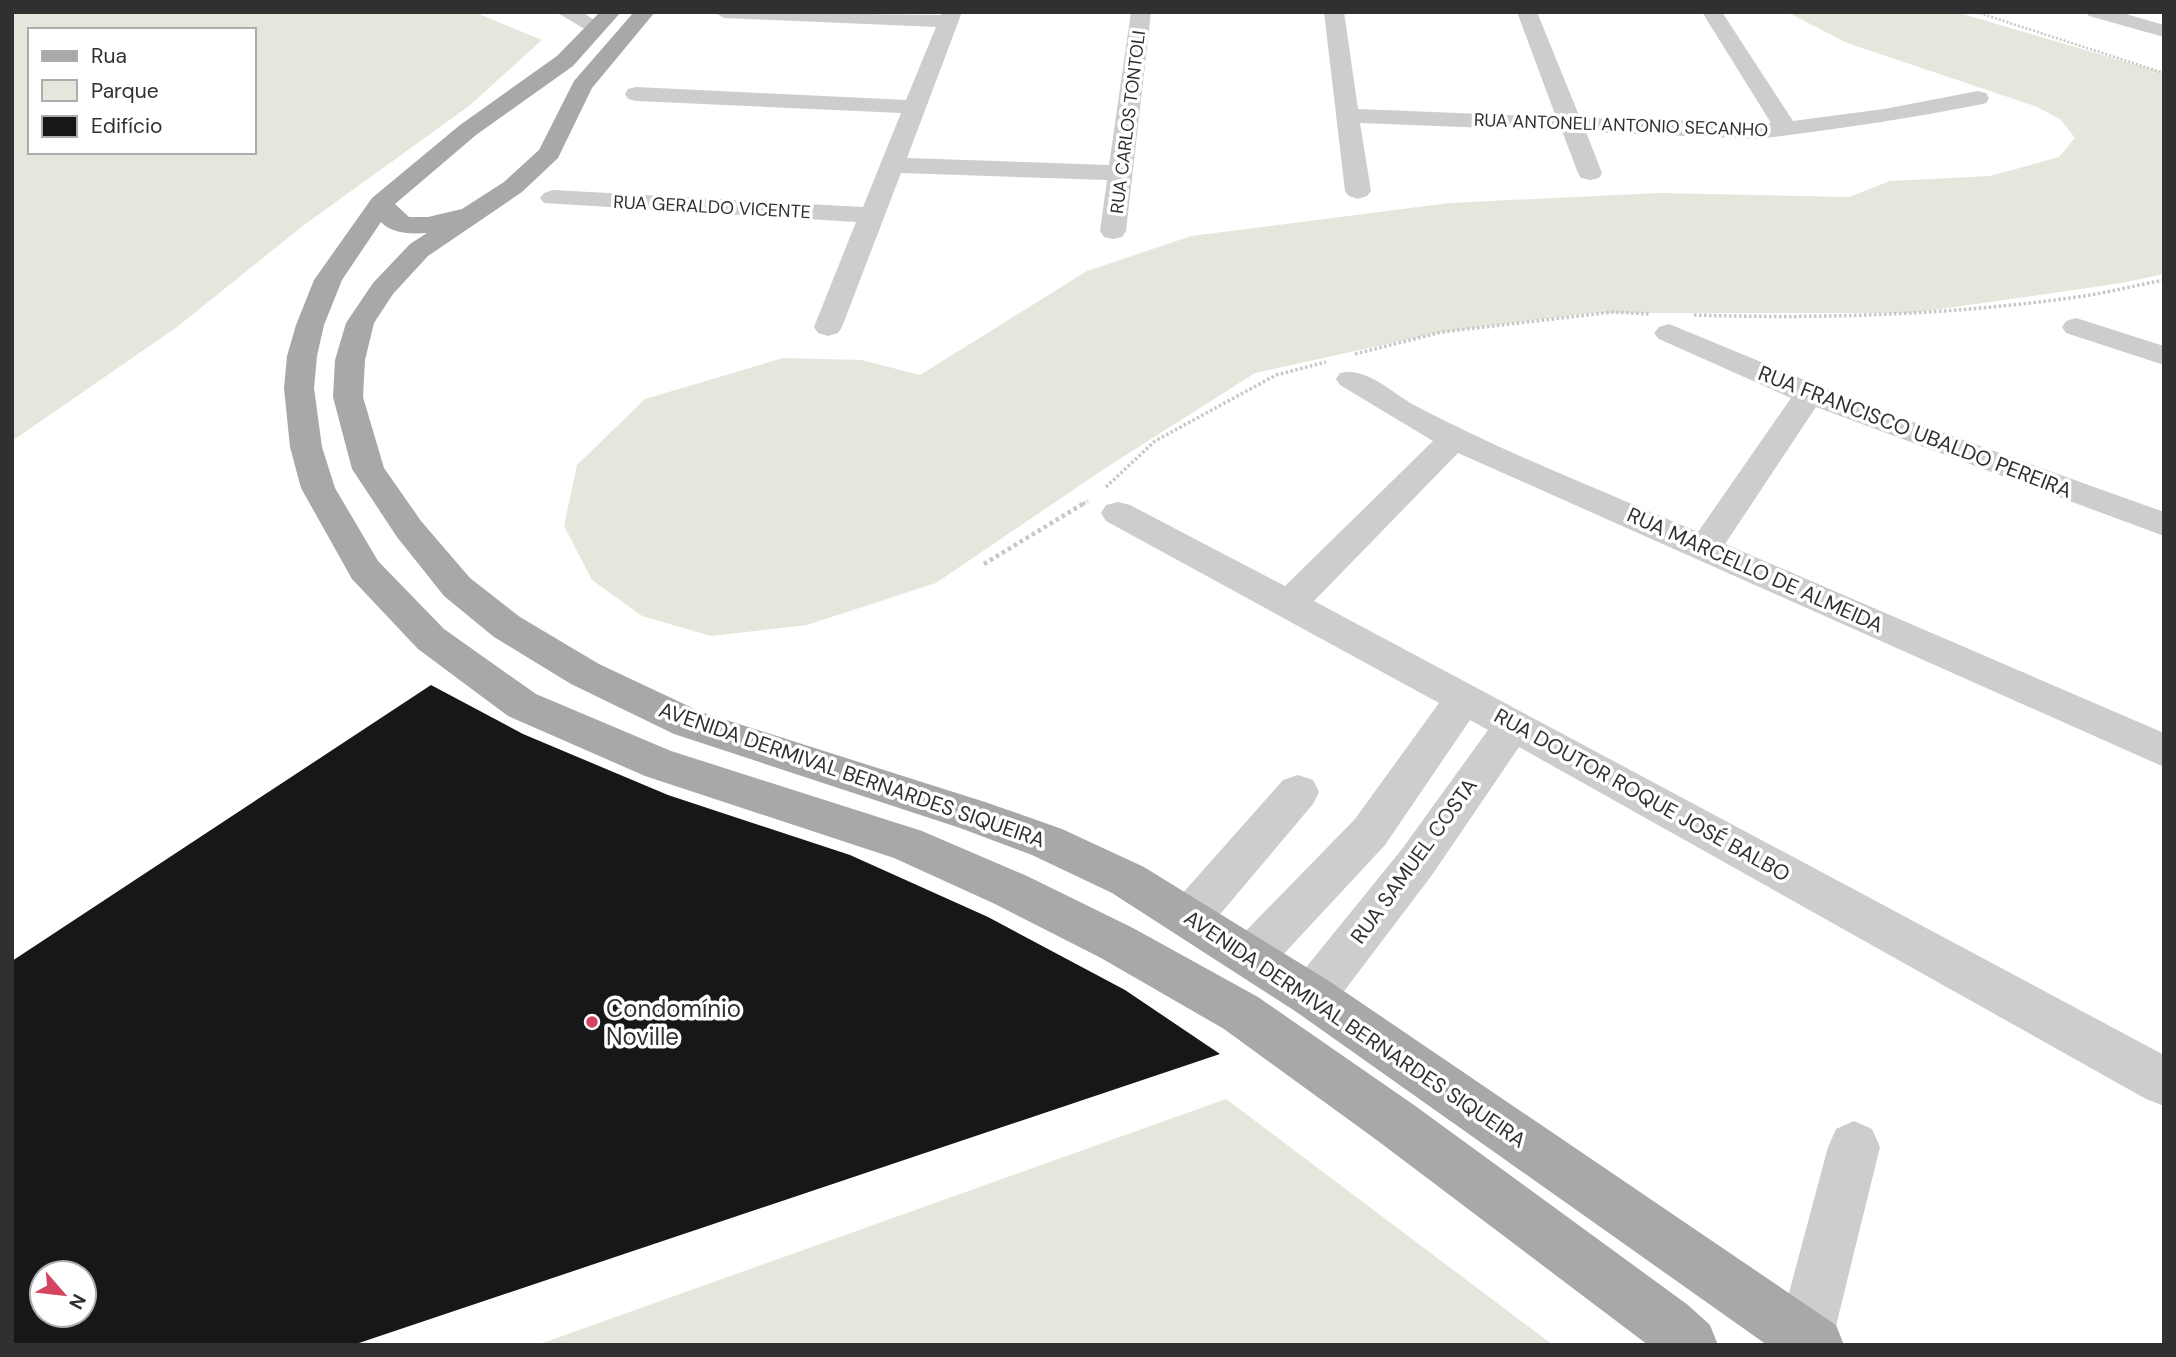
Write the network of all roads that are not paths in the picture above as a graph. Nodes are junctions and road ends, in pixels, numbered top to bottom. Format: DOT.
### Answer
graph roads {
  1 [pos="566,12"];
  2 [pos="645,12"];
  3 [pos="724,12"];
  4 [pos="1141,12"];
  5 [pos="1334,12"];
  6 [pos="1527,12"];
  7 [pos="1712,12"];
  8 [pos="2096,12"];
  9 [pos="950,17"];
  10 [pos="603,20"];
  11 [pos="2164,31"];
  12 [pos="636,94"];
  13 [pos="1978,98"];
  14 [pos="913,107"];
  15 [pos="1346,115"];
  16 [pos="1570,123"];
  17 [pos="468,130"];
  18 [pos="561,130"];
  19 [pos="1787,130"];
  20 [pos="892,165"];
  21 [pos="1122,173"];
  22 [pos="1590,173"];
  23 [pos="1358,191"];
  24 [pos="552,198"];
  25 [pos="381,203"];
  26 [pos="471,215"];
  27 [pos="871,215"];
  28 [pos="1113,231"];
  29 [pos="1671,321"];
  30 [pos="828,327"];
  31 [pos="2076,327"];
  32 [pos="2164,356"];
  33 [pos="1347,365"];
  34 [pos="1809,394"];
  35 [pos="1454,439"];
  36 [pos="1118,513"];
  37 [pos="2164,525"];
  38 [pos="1705,548"];
  39 [pos="1289,604"];
  40 [pos="1464,698"];
  41 [pos="1513,725"];
  42 [pos="2164,751"];
  43 [pos="1298,792"];
  44 [pos="1190,917"];
  45 [pos="1252,956"];
  46 [pos="1312,996"];
  47 [pos="2164,1082"];
  48 [pos="1854,1147"];
  49 [pos="1810,1341"];
  50 [pos="1690,1345"];
  1 -- 10 [label="street"];
  2 -- 18 [label="main road, AVENIDA DERMIVAL BERNARDES SIQUEIRA"];
  3 -- 9 [label="street"];
  4 -- 21 [label="street, RUA CARLOS TONTOLI"];
  5 -- 15 [label="street"];
  6 -- 16 [label="street"];
  7 -- 19 [label="street"];
  8 -- 11 [label="street"];
  9 -- 14 [label="street"];
  10 -- 17 [label="main road"];
  12 -- 14 [label="street"];
  13 -- 19 [label="street, RUA ANTONELI ANTONIO SECANHO"];
  14 -- 20 [label="street"];
  15 -- 16 [label="street, RUA ANTONELI ANTONIO SECANHO"];
  15 -- 23 [label="street"];
  16 -- 19 [label="street, RUA ANTONELI ANTONIO SECANHO"];
  16 -- 22 [label="street"];
  17 -- 18 [label="main road"];
  17 -- 25 [label="main road"];
  18 -- 26 [label="main road, AVENIDA DERMIVAL BERNARDES SIQUEIRA"];
  20 -- 21 [label="street"];
  20 -- 27 [label="street"];
  21 -- 28 [label="street, RUA CARLOS TONTOLI"];
  24 -- 27 [label="street, RUA GERALDO VICENTE"];
  25 -- 26 [label="main road"];
  25 -- 50 [label="main road"];
  26 -- 44 [label="main road, AVENIDA DERMIVAL BERNARDES SIQUEIRA"];
  27 -- 30 [label="street"];
  29 -- 34 [label="street, RUA FRANCISCO UBALDO PEREIRA"];
  31 -- 32 [label="street"];
  33 -- 35 [label="street, RUA MARCELLO DE ALMEIDA"];
  34 -- 37 [label="street, RUA FRANCISCO UBALDO PEREIRA"];
  34 -- 38 [label="street"];
  35 -- 38 [label="street, RUA MARCELLO DE ALMEIDA"];
  35 -- 39 [label="street"];
  36 -- 39 [label="street, RUA DOUTOR ROQUE JOSÉ BALBO"];
  38 -- 42 [label="street, RUA MARCELLO DE ALMEIDA"];
  39 -- 40 [label="street, RUA DOUTOR ROQUE JOSÉ BALBO"];
  40 -- 41 [label="street, RUA DOUTOR ROQUE JOSÉ BALBO"];
  40 -- 45 [label="street"];
  41 -- 46 [label="street, RUA SAMUEL COSTA"];
  41 -- 47 [label="street, RUA DOUTOR ROQUE JOSÉ BALBO"];
  43 -- 44 [label="street"];
  44 -- 45 [label="main road, AVENIDA DERMIVAL BERNARDES SIQUEIRA"];
  45 -- 46 [label="main road, AVENIDA DERMIVAL BERNARDES SIQUEIRA"];
  46 -- 49 [label="main road, AVENIDA DERMIVAL BERNARDES SIQUEIRA"];
  48 -- 49 [label="street"];
}
